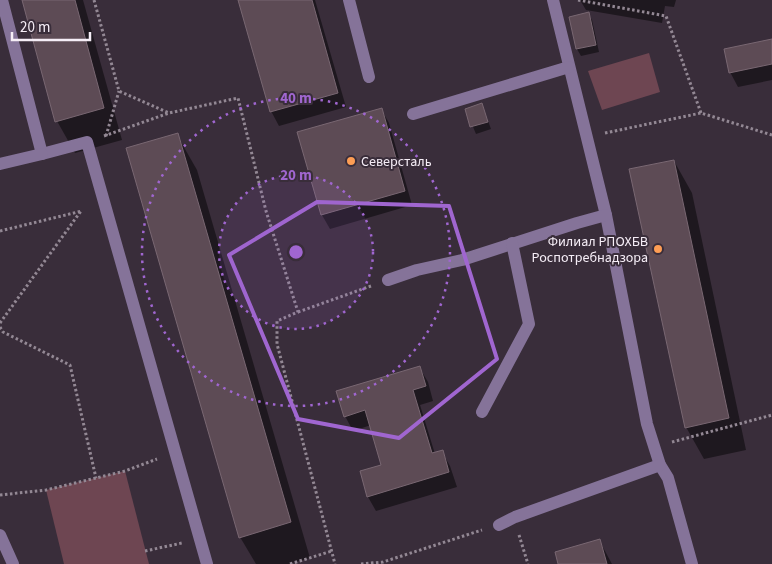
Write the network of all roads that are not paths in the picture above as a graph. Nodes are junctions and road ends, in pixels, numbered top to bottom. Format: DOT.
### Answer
graph roads {
  1 [pos="2,0"];
  2 [pos="349,0"];
  3 [pos="553,0"];
  4 [pos="569,67"];
  5 [pos="369,77"];
  6 [pos="413,114"];
  7 [pos="42,154"];
  8 [pos="0,164"];
  9 [pos="606,215"];
  10 [pos="512,243"];
  11 [pos="388,280"];
  12 [pos="482,412"];
  13 [pos="660,465"];
  14 [pos="499,525"];
  15 [pos="0,535"];
  16 [pos="13,564"];
  17 [pos="207,564"];
  18 [pos="692,564"];
  1 -- 7 [label="street"];
  2 -- 5 [label="street"];
  3 -- 4 [label="street"];
  4 -- 6 [label="street"];
  4 -- 9 [label="street"];
  7 -- 8 [label="street"];
  7 -- 17 [label="street"];
  9 -- 10 [label="street"];
  9 -- 13 [label="street"];
  10 -- 11 [label="street"];
  10 -- 12 [label="street"];
  13 -- 14 [label="street"];
  13 -- 18 [label="street"];
  15 -- 16 [label="street"];
}
